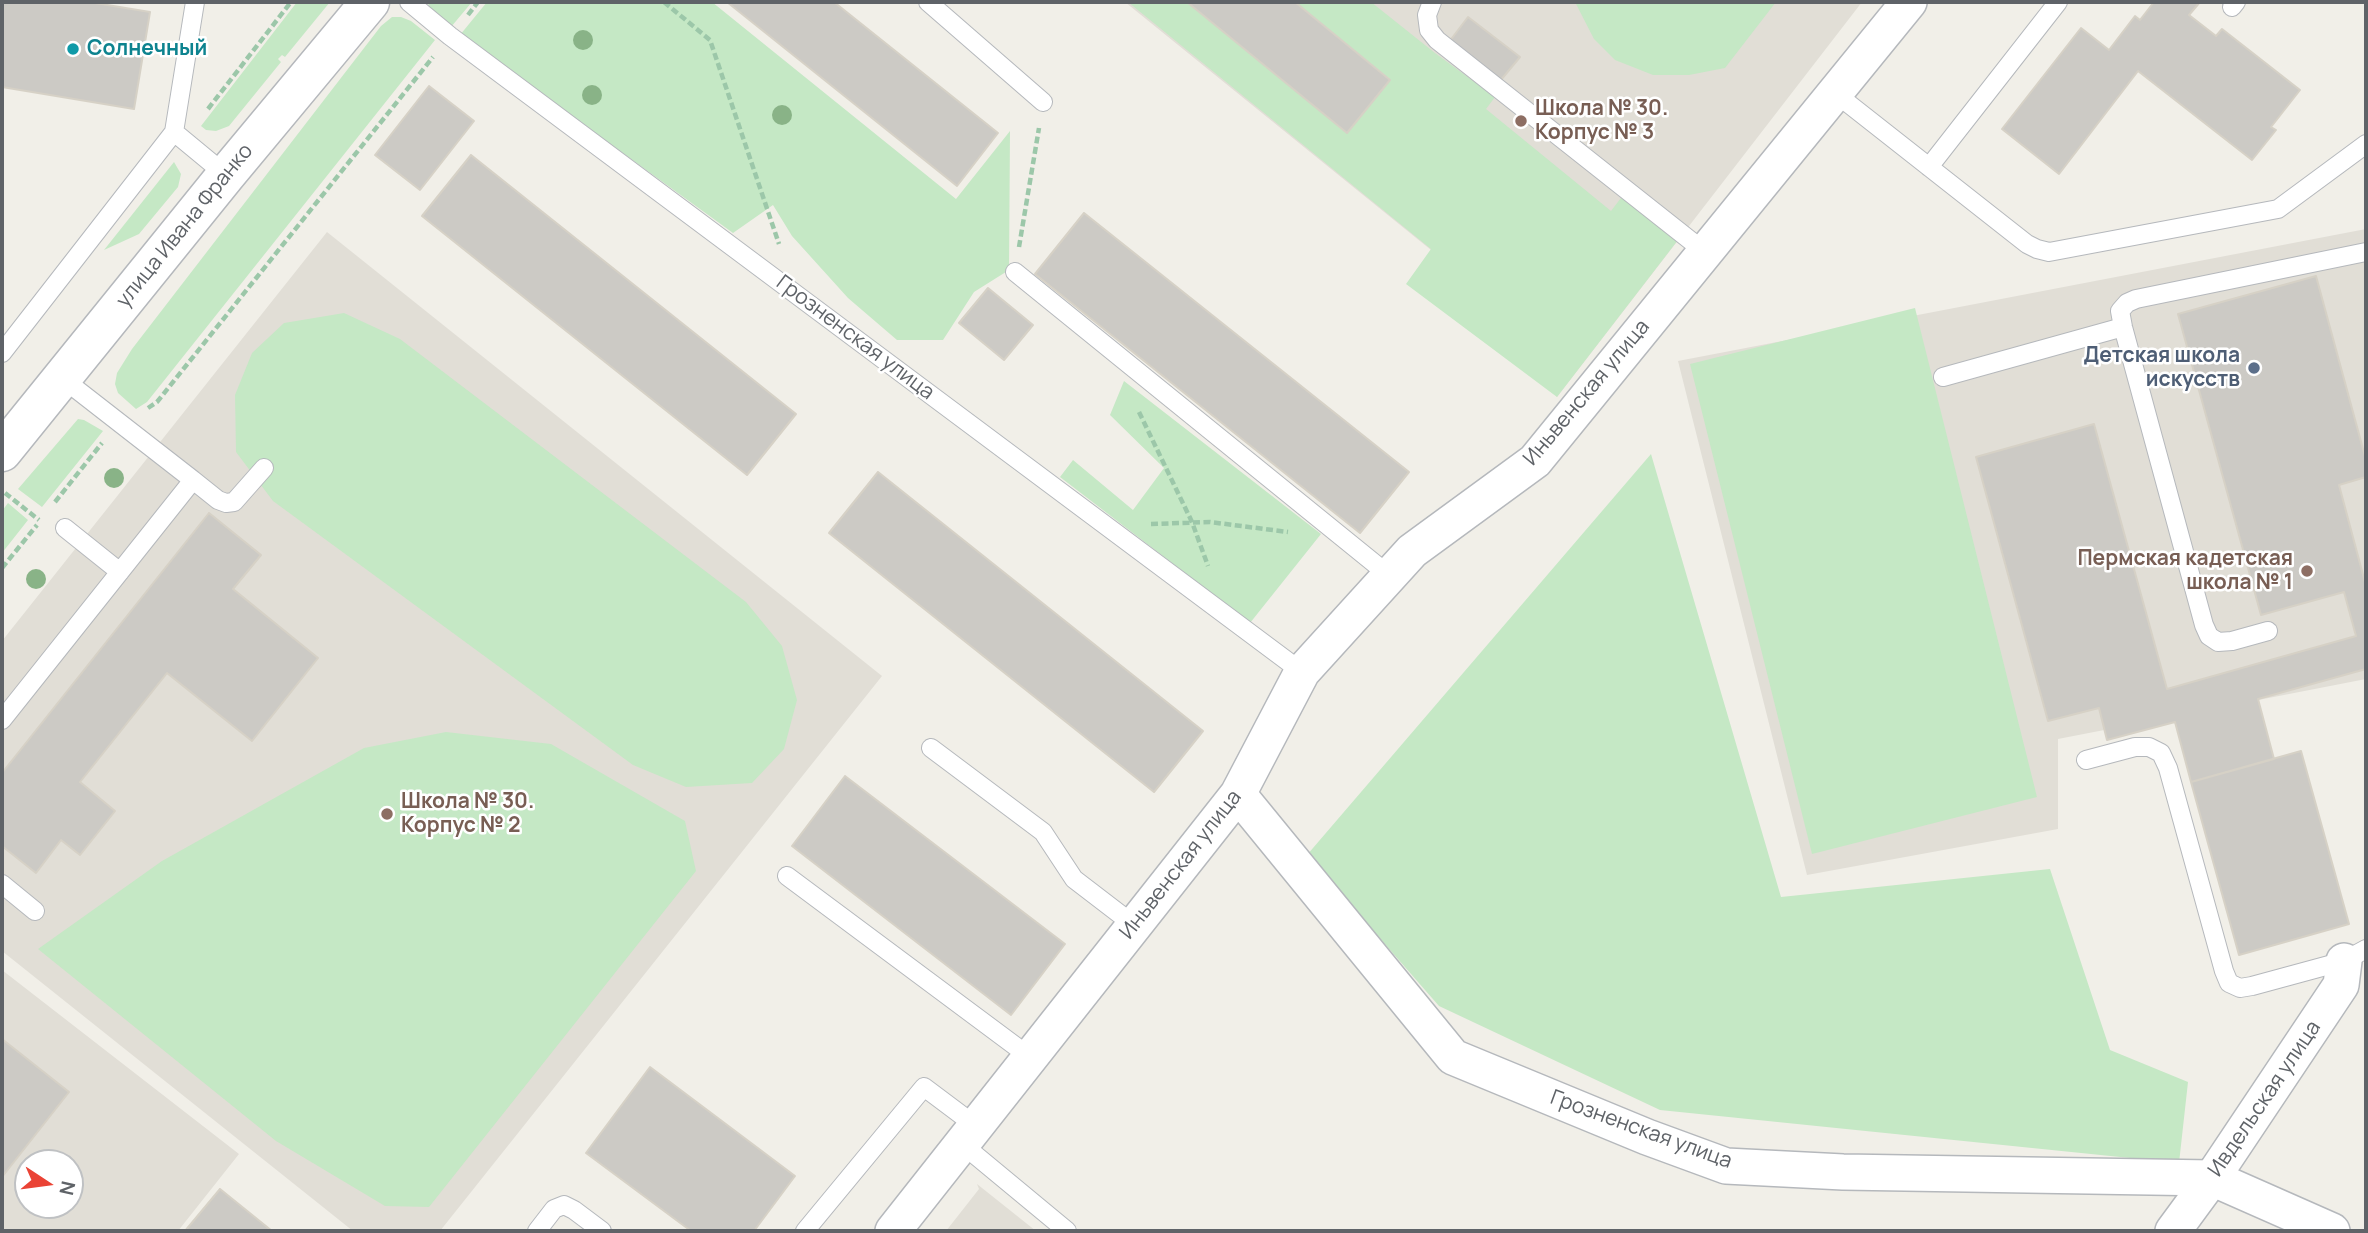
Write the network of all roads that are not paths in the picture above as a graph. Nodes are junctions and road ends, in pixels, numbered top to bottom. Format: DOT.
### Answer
graph roads {
  1 [pos="195,2"];
  2 [pos="370,2"];
  3 [pos="409,2"];
  4 [pos="928,2"];
  5 [pos="1433,2"];
  6 [pos="1909,2"];
  7 [pos="2058,2"];
  8 [pos="1835,93"];
  9 [pos="1043,102"];
  10 [pos="174,132"];
  11 [pos="2366,144"];
  12 [pos="1929,167"];
  13 [pos="226,175"];
  14 [pos="1705,252"];
  15 [pos="2366,252"];
  16 [pos="1015,272"];
  17 [pos="2123,327"];
  18 [pos="2,353"];
  19 [pos="1943,377"];
  20 [pos="62,378"];
  21 [pos="2,452"];
  22 [pos="264,468"];
  23 [pos="193,480"];
  24 [pos="65,528"];
  25 [pos="120,572"];
  26 [pos="1390,576"];
  27 [pos="2268,631"];
  28 [pos="1303,672"];
  29 [pos="2,720"];
  30 [pos="931,748"];
  31 [pos="2087,760"];
  32 [pos="1238,794"];
  33 [pos="787,876"];
  34 [pos="2,884"];
  35 [pos="35,911"];
  36 [pos="1134,925"];
  37 [pos="2355,955"];
  38 [pos="1030,1057"];
  39 [pos="969,1135"];
  40 [pos="2212,1178"];
  41 [pos="537,1231"];
  42 [pos="603,1231"];
  43 [pos="805,1231"];
  44 [pos="893,1231"];
  45 [pos="1067,1231"];
  46 [pos="2174,1231"];
  47 [pos="2332,1231"];
  1 -- 10 [label="lane"];
  2 -- 13 [label="street, улица Ивана Франко"];
  3 -- 28 [label="lane, Грозненская улица"];
  4 -- 9 [label="lane"];
  5 -- 14 [label="lane"];
  6 -- 8 [label="street, Иньвенская улица"];
  7 -- 12 [label="lane"];
  8 -- 12 [label="lane"];
  8 -- 14 [label="street, Иньвенская улица"];
  10 -- 13 [label="lane"];
  10 -- 18 [label="lane"];
  11 -- 12 [label="lane"];
  13 -- 20 [label="street, улица Ивана Франко"];
  14 -- 26 [label="street, Иньвенская улица"];
  15 -- 17 [label="lane"];
  16 -- 26 [label="lane"];
  17 -- 19 [label="lane"];
  17 -- 27 [label="lane"];
  20 -- 21 [label="street, улица Ивана Франко"];
  20 -- 23 [label="lane"];
  22 -- 23 [label="lane"];
  23 -- 25 [label="lane"];
  24 -- 25 [label="lane"];
  25 -- 29 [label="lane"];
  26 -- 28 [label="street, Иньвенская улица"];
  28 -- 32 [label="street, Иньвенская улица"];
  30 -- 36 [label="lane"];
  31 -- 37 [label="lane"];
  32 -- 36 [label="street, Иньвенская улица"];
  32 -- 40 [label="street, Грозненская улица"];
  33 -- 38 [label="lane"];
  34 -- 35 [label="lane"];
  36 -- 38 [label="street, Иньвенская улица"];
  37 -- 40 [label="street, Ивдельская улица"];
  38 -- 39 [label="street, Иньвенская улица"];
  39 -- 43 [label="lane"];
  39 -- 44 [label="street, Иньвенская улица"];
  39 -- 45 [label="lane"];
  40 -- 46 [label="street, Ивдельская улица"];
  40 -- 47 [label="street, Грозненская улица"];
  41 -- 42 [label="lane"];
}
